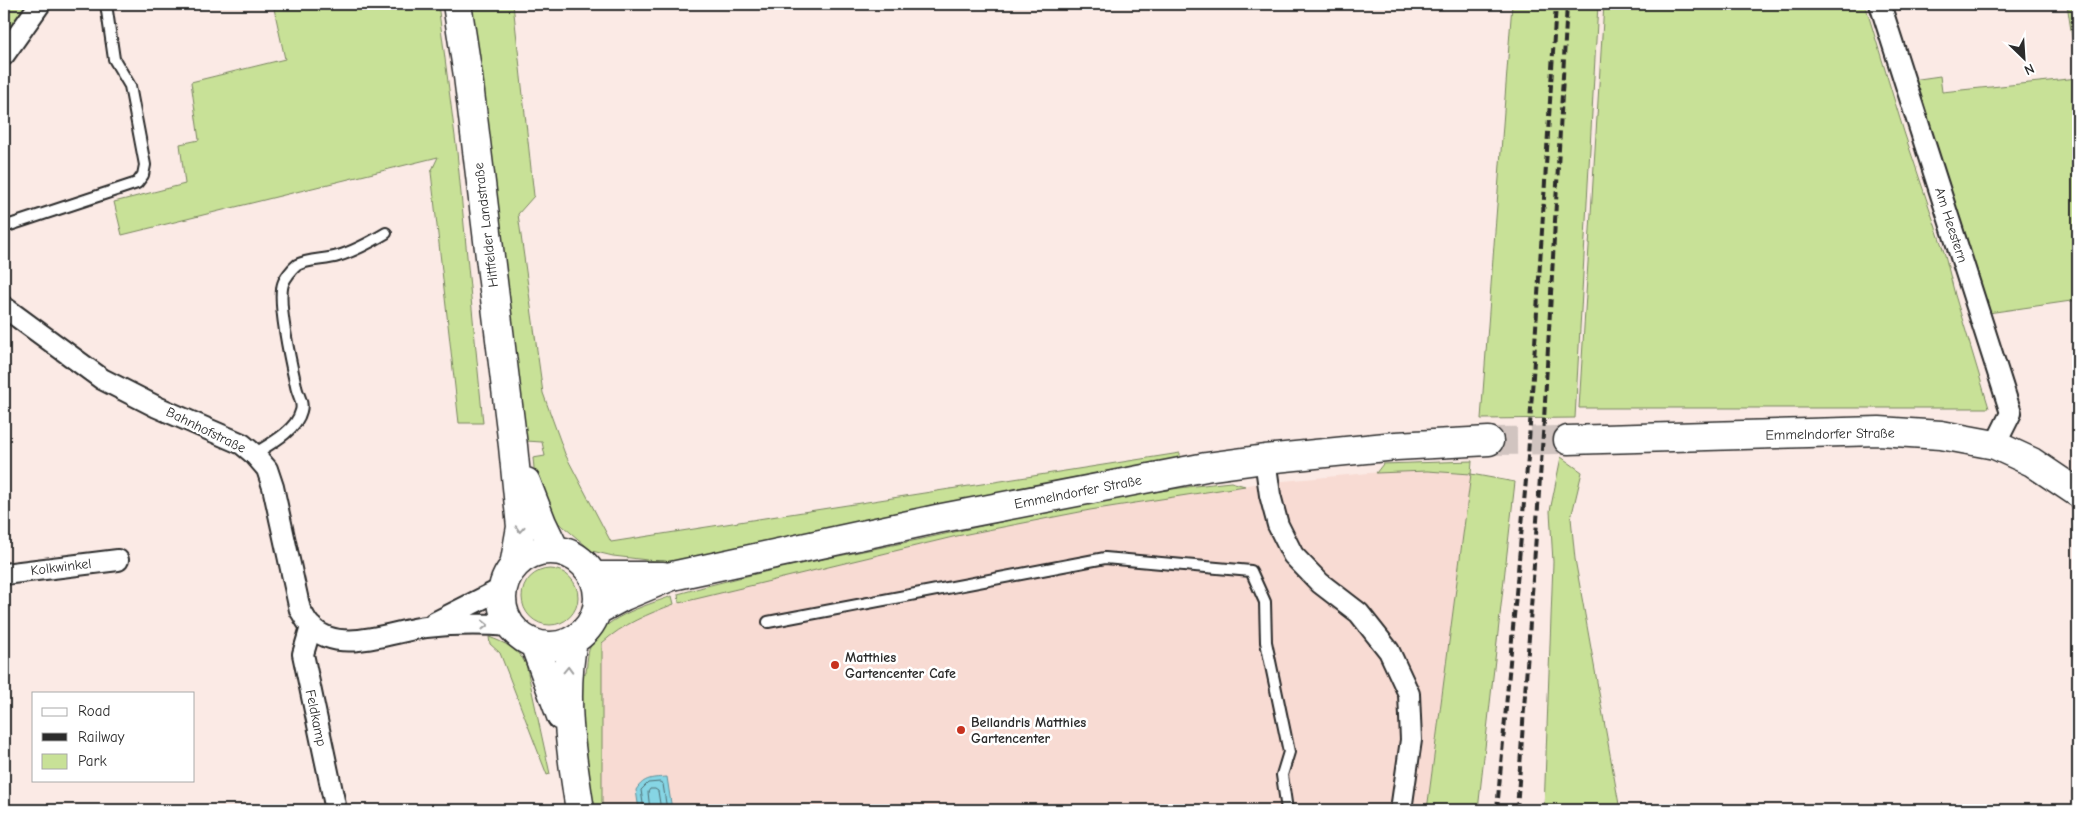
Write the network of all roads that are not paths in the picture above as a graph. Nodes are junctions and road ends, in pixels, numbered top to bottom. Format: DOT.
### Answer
graph roads {
  1 [pos="40,4"];
  2 [pos="106,4"];
  3 [pos="457,4"];
  4 [pos="1880,4"];
  5 [pos="4,55"];
  6 [pos="4,228"];
  7 [pos="386,233"];
  8 [pos="4,307"];
  9 [pos="1568,440"];
  10 [pos="1489,442"];
  11 [pos="1995,445"];
  12 [pos="513,446"];
  13 [pos="254,454"];
  14 [pos="1265,458"];
  15 [pos="2078,493"];
  16 [pos="555,550"];
  17 [pos="118,560"];
  18 [pos="4,574"];
  19 [pos="593,576"];
  20 [pos="672,576"];
  21 [pos="509,577"];
  22 [pos="596,611"];
  23 [pos="768,622"];
  24 [pos="511,626"];
  25 [pos="311,627"];
  26 [pos="425,627"];
  27 [pos="573,640"];
  28 [pos="534,643"];
  29 [pos="569,736"];
  30 [pos="336,810"];
  31 [pos="580,810"];
  32 [pos="1287,810"];
  33 [pos="1401,810"];
  1 -- 5 [label="street"];
  2 -- 6 [label="lane"];
  3 -- 12 [label="street, Hittfelder Landstraße"];
  4 -- 11 [label="street, Am Heestern"];
  7 -- 13 [label="lane"];
  8 -- 13 [label="street, Bahnhofstraße"];
  9 -- 11 [label="street, Emmelndorfer Straße"];
  10 -- 14 [label="street, Emmelndorfer Straße"];
  11 -- 15 [label="street, Emmelndorfer Straße"];
  12 -- 16 [label="street, Hittfelder Landstraße"];
  12 -- 21 [label="street, Hittfelder Landstraße, one-way"];
  13 -- 25 [label="street, Bahnhofstraße"];
  14 -- 20 [label="street, Emmelndorfer Straße"];
  14 -- 33 [label="street"];
  16 -- 19 [label="street"];
  16 -- 21 [label="street"];
  17 -- 18 [label="street, Kolkwinkel"];
  19 -- 20 [label="street, Emmelndorfer Straße"];
  19 -- 22 [label="street"];
  20 -- 22 [label="street, Emmelndorfer Straße"];
  21 -- 24 [label="street, Hittfelder Landstraße"];
  21 -- 26 [label="street"];
  22 -- 27 [label="street"];
  23 -- 32 [label="lane"];
  26 -- 24 [label="street, one-way"];
  24 -- 28 [label="street"];
  25 -- 26 [label="street"];
  25 -- 30 [label="street, Feldkamp"];
  27 -- 28 [label="street"];
  29 -- 27 [label="street, one-way"];
  28 -- 29 [label="street"];
  29 -- 31 [label="street"];
}
